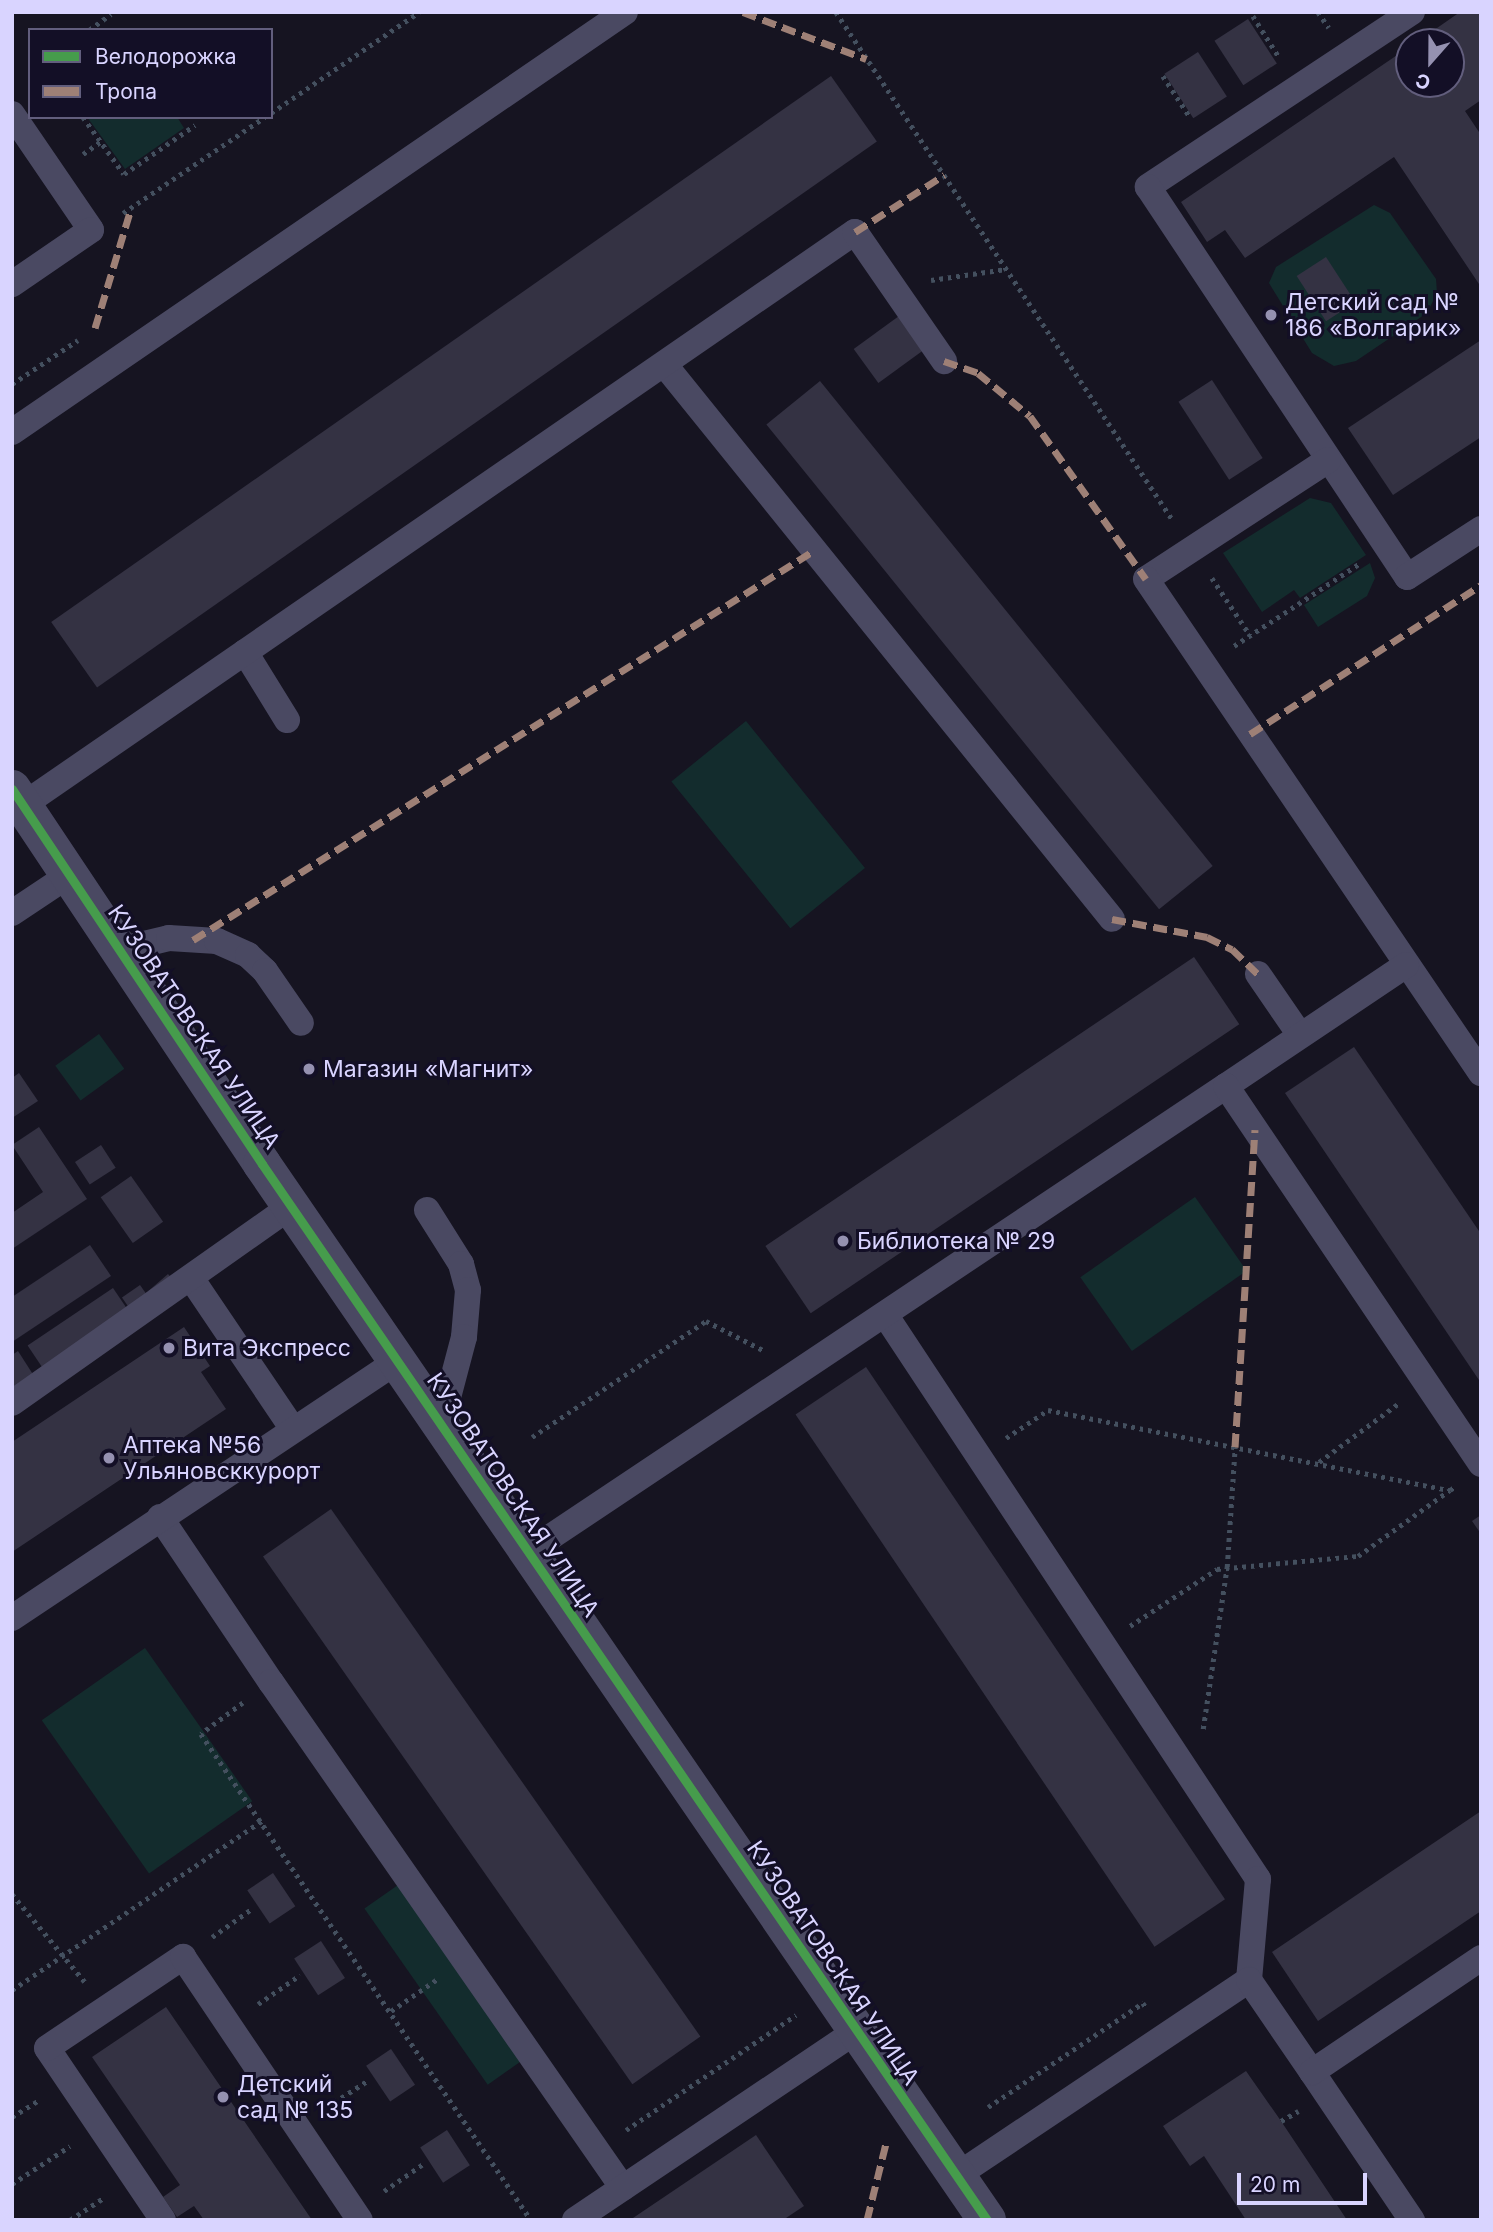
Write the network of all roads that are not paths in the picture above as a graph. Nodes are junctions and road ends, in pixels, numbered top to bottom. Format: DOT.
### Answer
graph roads {
  1 [pos="1412,12"];
  2 [pos="622,13"];
  3 [pos="12,114"];
  4 [pos="12,284"];
  5 [pos="944,361"];
  6 [pos="664,364"];
  7 [pos="12,432"];
  8 [pos="1328,460"];
  9 [pos="1481,529"];
  10 [pos="244,652"];
  11 [pos="287,720"];
  12 [pos="18,797"];
  13 [pos="69,875"];
  14 [pos="12,913"];
  15 [pos="1112,919"];
  16 [pos="119,950"];
  17 [pos="1406,965"];
  18 [pos="1258,974"];
  19 [pos="301,1023"];
  20 [pos="1300,1035"];
  21 [pos="1481,1073"];
  22 [pos="1226,1086"];
  23 [pos="291,1206"];
  24 [pos="427,1210"];
  25 [pos="191,1278"];
  26 [pos="886,1316"];
  27 [pos="397,1361"];
  28 [pos="12,1403"];
  29 [pos="441,1424"];
  30 [pos="293,1429"];
  31 [pos="1481,1464"];
  32 [pos="160,1517"];
  33 [pos="528,1552"];
  34 [pos="12,1618"];
  35 [pos="1481,1958"];
  36 [pos="1249,1980"];
  37 [pos="856,2031"];
  38 [pos="1312,2072"];
  39 [pos="957,2176"];
  40 [pos="633,2181"];
  41 [pos="357,2215"];
  42 [pos="163,2220"];
  43 [pos="575,2220"];
  44 [pos="986,2220"];
  45 [pos="1412,2220"];
  1 -- 8 [label="lane"];
  2 -- 7 [label="lane"];
  3 -- 4 [label="lane"];
  5 -- 6 [label="lane"];
  6 -- 10 [label="lane"];
  6 -- 15 [label="lane"];
  8 -- 9 [label="lane"];
  8 -- 17 [label="lane"];
  10 -- 11 [label="lane"];
  10 -- 12 [label="lane"];
  12 -- 13 [label="street, КУЗОВАТОВСКАЯ УЛИЦА"];
  13 -- 14 [label="lane"];
  13 -- 16 [label="street, КУЗОВАТОВСКАЯ УЛИЦА"];
  16 -- 19 [label="lane"];
  16 -- 23 [label="street, КУЗОВАТОВСКАЯ УЛИЦА"];
  17 -- 20 [label="lane"];
  17 -- 21 [label="lane"];
  18 -- 20 [label="lane"];
  20 -- 22 [label="lane"];
  22 -- 26 [label="lane"];
  22 -- 31 [label="lane"];
  23 -- 25 [label="lane"];
  23 -- 27 [label="street, КУЗОВАТОВСКАЯ УЛИЦА"];
  24 -- 29 [label="lane"];
  25 -- 28 [label="lane"];
  25 -- 30 [label="lane"];
  26 -- 33 [label="lane"];
  26 -- 36 [label="lane"];
  27 -- 29 [label="street, КУЗОВАТОВСКАЯ УЛИЦА"];
  27 -- 30 [label="lane"];
  29 -- 33 [label="street, КУЗОВАТОВСКАЯ УЛИЦА"];
  30 -- 32 [label="lane"];
  32 -- 34 [label="lane"];
  32 -- 40 [label="lane"];
  33 -- 37 [label="street, КУЗОВАТОВСКАЯ УЛИЦА"];
  35 -- 38 [label="lane"];
  36 -- 38 [label="lane"];
  36 -- 39 [label="lane"];
  37 -- 39 [label="street, КУЗОВАТОВСКАЯ УЛИЦА"];
  37 -- 40 [label="lane"];
  38 -- 45 [label="lane"];
  39 -- 44 [label="street, КУЗОВАТОВСКАЯ УЛИЦА"];
  40 -- 43 [label="lane"];
  41 -- 42 [label="lane"];
}
